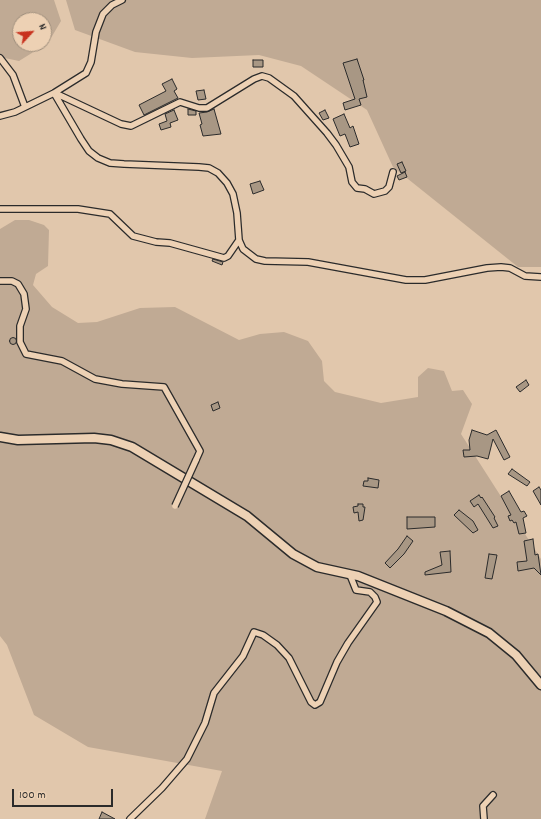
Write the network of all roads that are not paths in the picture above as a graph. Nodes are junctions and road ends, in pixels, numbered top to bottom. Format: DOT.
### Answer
graph roads {
  1 [pos="122,0"];
  2 [pos="0,58"];
  3 [pos="54,93"];
  4 [pos="25,107"];
  5 [pos="0,116"];
  6 [pos="393,172"];
  7 [pos="0,209"];
  8 [pos="239,240"];
  9 [pos="541,277"];
  10 [pos="0,281"];
  11 [pos="0,437"];
  12 [pos="175,506"];
  13 [pos="350,575"];
  14 [pos="541,685"];
  15 [pos="493,795"];
  16 [pos="130,819"];
  17 [pos="484,819"];
  1 -- 3 [label="street"];
  2 -- 4 [label="street"];
  3 -- 4 [label="street"];
  3 -- 6 [label="street"];
  3 -- 8 [label="street"];
  4 -- 5 [label="street"];
  7 -- 8 [label="street"];
  8 -- 9 [label="street"];
  10 -- 12 [label="street, bridge"];
  11 -- 13 [label="street"];
  13 -- 14 [label="street"];
  13 -- 16 [label="street"];
  15 -- 17 [label="street"];
}
